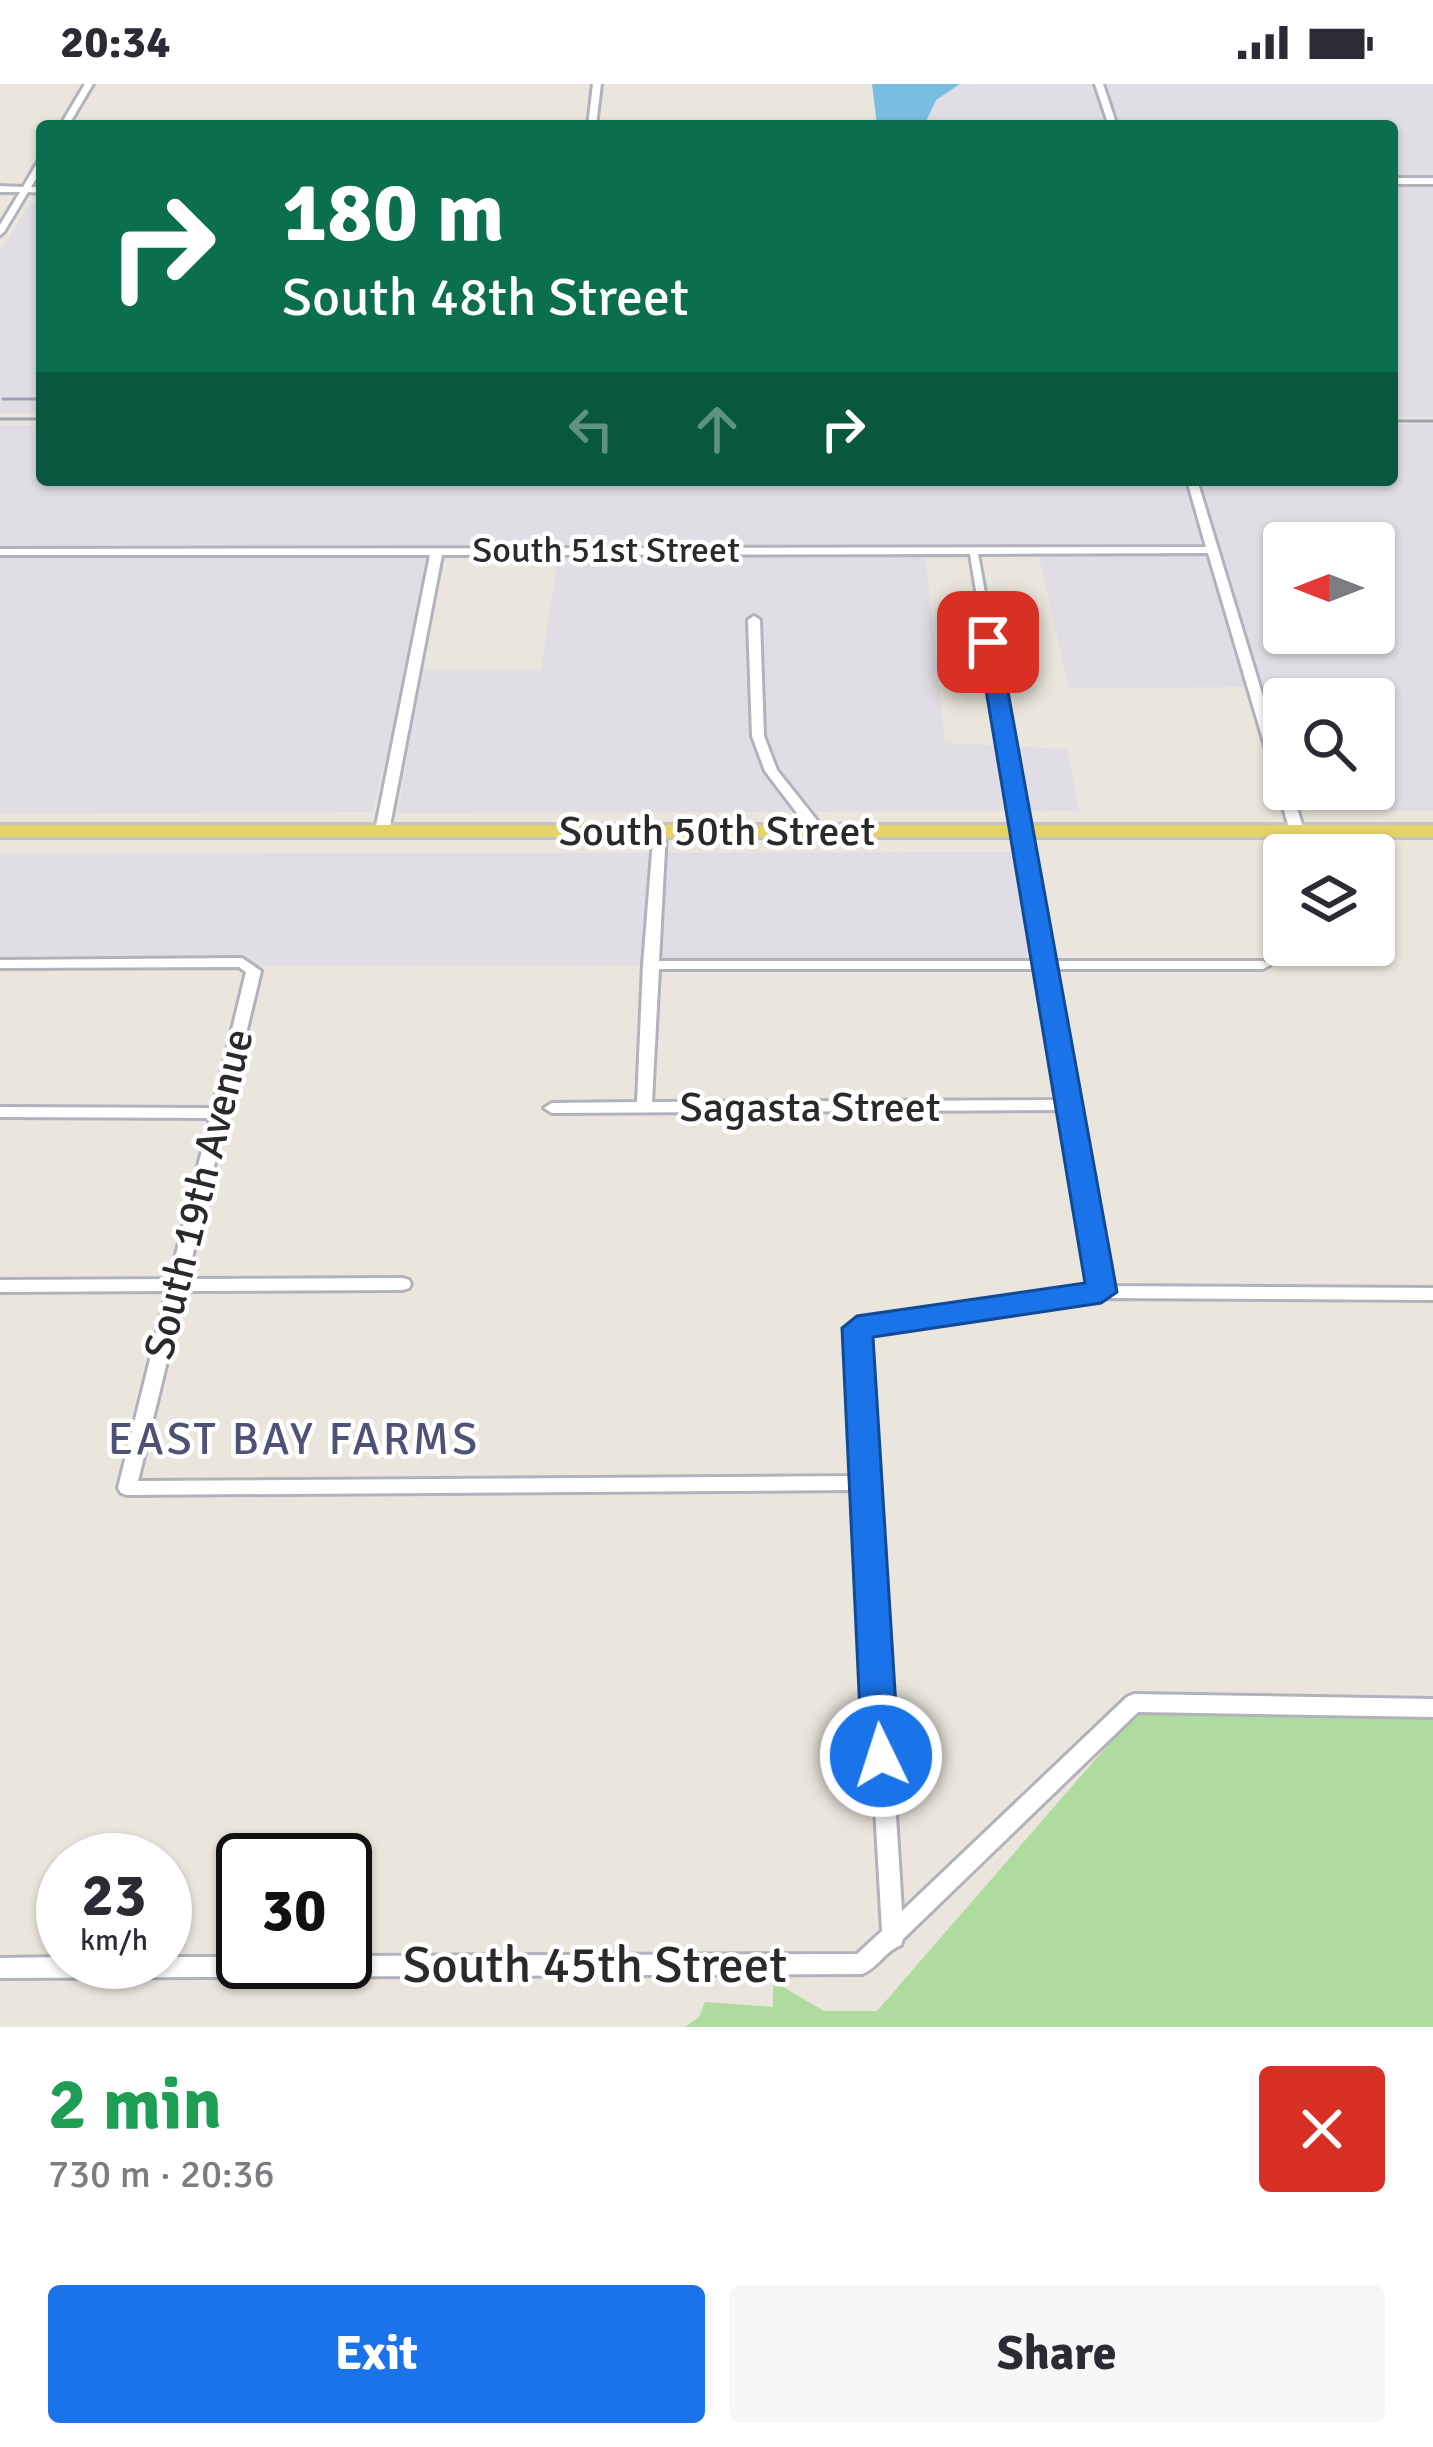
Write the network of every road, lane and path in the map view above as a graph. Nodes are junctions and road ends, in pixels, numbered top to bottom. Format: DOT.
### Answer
graph roads {
  1 [pos="89,84"];
  2 [pos="597,84"];
  3 [pos="1099,84"];
  4 [pos="68,120"];
  5 [pos="593,120"];
  6 [pos="1111,120"];
  7 [pos="36,172"];
  8 [pos="1398,181"];
  9 [pos="1433,181"];
  10 [pos="0,189"];
  11 [pos="26,190"];
  12 [pos="36,190"];
  13 [pos="0,232"];
  14 [pos="1194,486"];
  15 [pos="436,550"];
  16 [pos="1213,550"];
  17 [pos="0,552"];
  18 [pos="974,556"];
  19 [pos="754,620"];
  20 [pos="1263,718"];
  21 [pos="1291,810"];
  22 [pos="0,831"];
  23 [pos="382,831"];
  24 [pos="659,831"];
  25 [pos="818,831"];
  26 [pos="1021,831"];
  27 [pos="1297,831"];
  28 [pos="1433,831"];
  29 [pos="0,964"];
  30 [pos="1263,964"];
  31 [pos="650,965"];
  32 [pos="1043,965"];
  33 [pos="1068,1105"];
  34 [pos="552,1108"];
  35 [pos="644,1108"];
  36 [pos="0,1112"];
  37 [pos="219,1113"];
  38 [pos="403,1284"];
  39 [pos="175,1285"];
  40 [pos="0,1286"];
  41 [pos="1101,1292"];
  42 [pos="1433,1294"];
  43 [pos="863,1483"];
  44 [pos="1433,1708"];
  45 [pos="893,1938"];
  46 [pos="0,1968"];
  1 -- 4 [label="street"];
  2 -- 5 [label="street"];
  3 -- 6 [label="street"];
  7 -- 11 [label="street"];
  8 -- 9 [label="street"];
  10 -- 11 [label="street"];
  11 -- 12 [label="street"];
  11 -- 13 [label="street"];
  14 -- 16 [label="street"];
  15 -- 16 [label="street, South 51st Street"];
  15 -- 17 [label="street, South 51st Street"];
  15 -- 23 [label="street"];
  16 -- 20 [label="street"];
  18 -- 26 [label="street"];
  19 -- 25 [label="street"];
  21 -- 27 [label="street"];
  22 -- 23 [label="main road, South 50th Street"];
  23 -- 24 [label="main road, South 50th Street"];
  24 -- 25 [label="main road, South 50th Street"];
  24 -- 31 [label="street"];
  25 -- 26 [label="main road, South 50th Street"];
  26 -- 27 [label="main road, South 50th Street"];
  26 -- 32 [label="street"];
  27 -- 28 [label="main road, South 50th Street"];
  29 -- 37 [label="street, South 19th Avenue"];
  30 -- 32 [label="street"];
  31 -- 32 [label="street"];
  31 -- 35 [label="street"];
  32 -- 33 [label="street"];
  33 -- 35 [label="street, Sagasta Street"];
  33 -- 41 [label="street"];
  34 -- 35 [label="street, Sagasta Street"];
  36 -- 37 [label="street"];
  37 -- 39 [label="street, South 19th Avenue"];
  38 -- 39 [label="street"];
  39 -- 40 [label="street"];
  39 -- 43 [label="street, South 19th Avenue"];
  41 -- 42 [label="street"];
  41 -- 43 [label="street"];
  43 -- 45 [label="street"];
  44 -- 45 [label="street, South 45th Street"];
  45 -- 46 [label="street, South 45th Street"];
}
